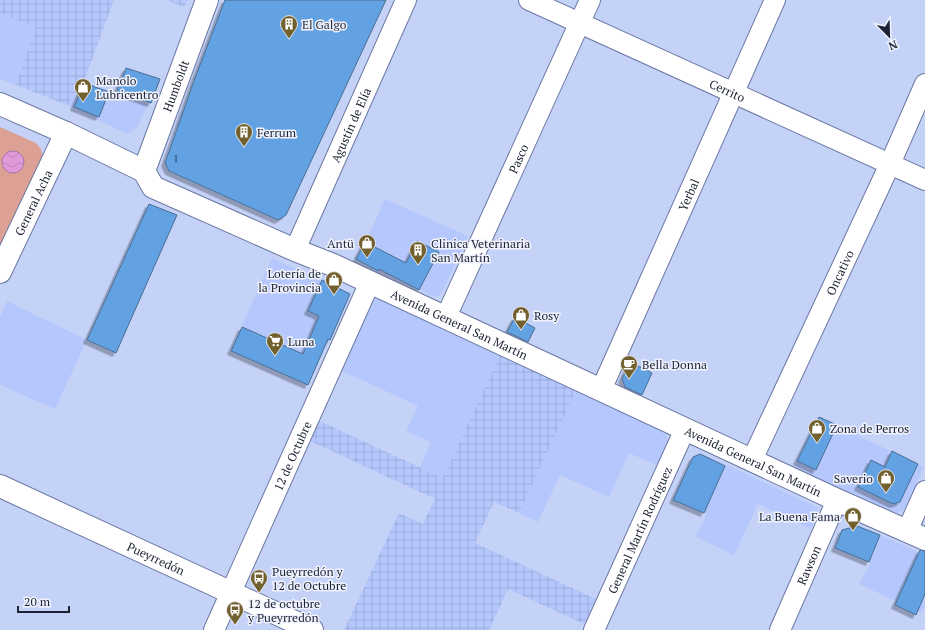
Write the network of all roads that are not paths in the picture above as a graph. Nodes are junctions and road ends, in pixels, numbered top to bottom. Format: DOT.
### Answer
graph roads {
  1 [pos="207,0"];
  2 [pos="406,0"];
  3 [pos="529,0"];
  4 [pos="590,0"];
  5 [pos="775,0"];
  6 [pos="579,23"];
  7 [pos="925,84"];
  8 [pos="734,93"];
  9 [pos="0,104"];
  10 [pos="66,132"];
  11 [pos="890,164"];
  12 [pos="144,171"];
  13 [pos="925,180"];
  14 [pos="295,250"];
  15 [pos="0,272"];
  16 [pos="370,282"];
  17 [pos="446,317"];
  18 [pos="601,390"];
  19 [pos="684,429"];
  20 [pos="752,460"];
  21 [pos="0,486"];
  22 [pos="925,491"];
  23 [pos="837,500"];
  24 [pos="916,535"];
  25 [pos="231,592"];
  26 [pos="214,630"];
  27 [pos="312,630"];
  28 [pos="594,630"];
  29 [pos="780,630"];
  1 -- 12 [label="street, Humboldt"];
  2 -- 14 [label="street, Agustín de Elía"];
  3 -- 6 [label="street, Cerrito"];
  4 -- 6 [label="street, Pasco"];
  5 -- 8 [label="street, Yerbal"];
  6 -- 8 [label="street, Cerrito"];
  6 -- 17 [label="street, Pasco"];
  7 -- 11 [label="street, Oncativo"];
  8 -- 11 [label="street, Cerrito"];
  8 -- 18 [label="street, Yerbal"];
  9 -- 10 [label="street"];
  10 -- 12 [label="street"];
  10 -- 15 [label="street, General Acha"];
  11 -- 13 [label="street, Cerrito"];
  11 -- 20 [label="street, Oncativo"];
  12 -- 14 [label="street, Avenida General San Martín"];
  14 -- 16 [label="street, Avenida General San Martín"];
  16 -- 17 [label="street, Avenida General San Martín"];
  16 -- 25 [label="street, 12 de Octubre"];
  17 -- 18 [label="street, Avenida General San Martín"];
  18 -- 19 [label="street, Avenida General San Martín"];
  19 -- 20 [label="street, Avenida General San Martín"];
  19 -- 28 [label="street, General Martín Rodríguez"];
  20 -- 23 [label="street, Avenida General San Martín"];
  21 -- 25 [label="street, Pueyrredón"];
  22 -- 24 [label="street"];
  23 -- 24 [label="street, Avenida General San Martín"];
  23 -- 29 [label="street, Rawson"];
  25 -- 26 [label="street, 12 de Octubre"];
  25 -- 27 [label="street, Pueyrredón"];
}
